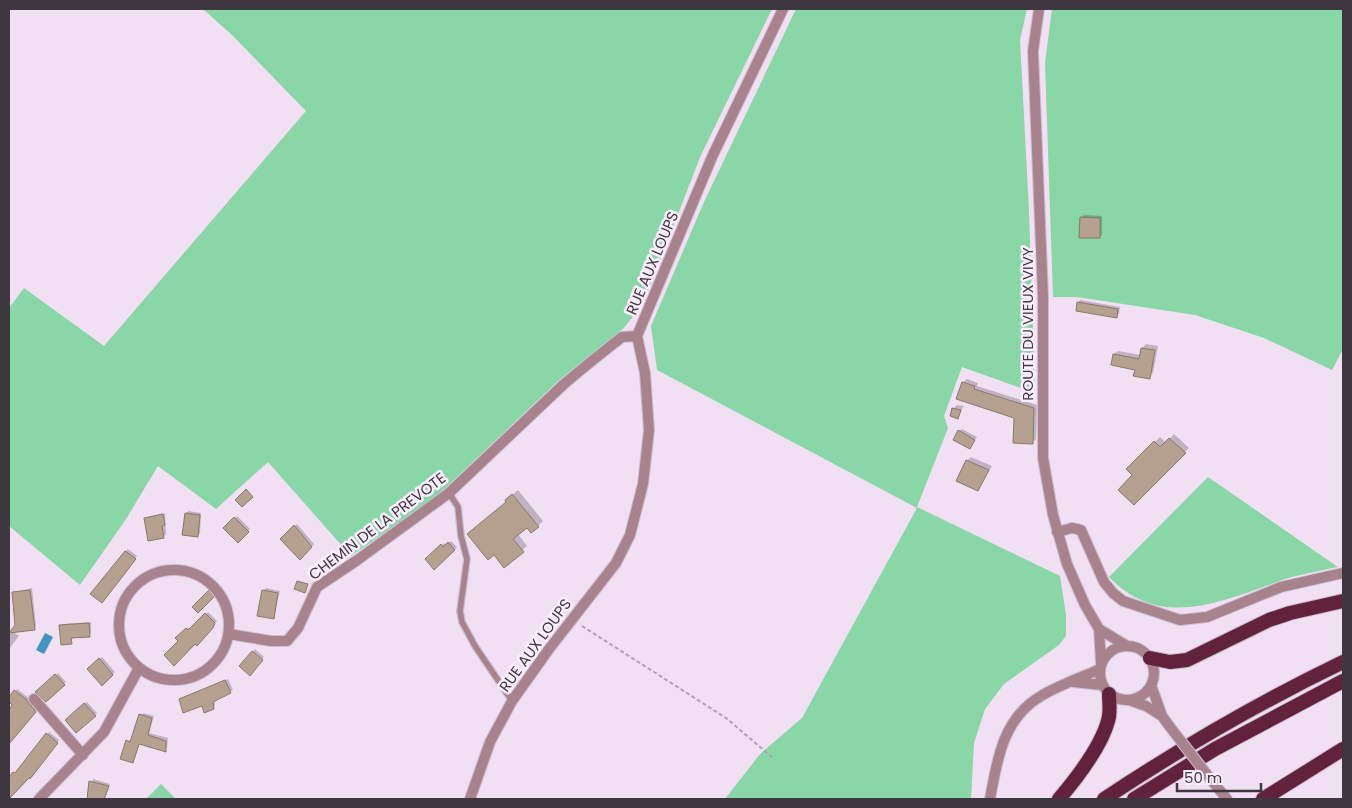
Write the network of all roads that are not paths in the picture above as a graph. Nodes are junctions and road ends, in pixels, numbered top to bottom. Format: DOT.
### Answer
graph roads {
  1 [pos="783,9"];
  2 [pos="1039,9"];
  3 [pos="637,336"];
  4 [pos="449,492"];
  5 [pos="1057,532"];
  6 [pos="1343,573"];
  7 [pos="1343,600"];
  8 [pos="1099,629"];
  9 [pos="229,634"];
  10 [pos="1127,646"];
  11 [pos="1150,658"];
  12 [pos="1343,662"];
  13 [pos="1100,666"];
  14 [pos="139,668"];
  15 [pos="1343,681"];
  16 [pos="1072,682"];
  17 [pos="1151,685"];
  18 [pos="1106,689"];
  19 [pos="34,699"];
  20 [pos="1128,700"];
  21 [pos="512,701"];
  22 [pos="1162,716"];
  23 [pos="1343,749"];
  24 [pos="83,755"];
  25 [pos="39,799"];
  26 [pos="470,799"];
  27 [pos="990,799"];
  28 [pos="1059,799"];
  29 [pos="1104,799"];
  30 [pos="1134,799"];
  31 [pos="1228,799"];
  32 [pos="1264,799"];
  1 -- 3 [label="street, RUE AUX LOUPS"];
  2 -- 5 [label="street, ROUTE DU VIEUX VIVY"];
  3 -- 4 [label="street, CHEMIN DE LA PREVOTE"];
  3 -- 21 [label="street, RUE AUX LOUPS"];
  4 -- 9 [label="street, CHEMIN DE LA PREVOTE"];
  4 -- 21 [label="lane"];
  5 -- 6 [label="street"];
  5 -- 8 [label="street, ROUTE DU VIEUX VIVY"];
  7 -- 11 [label="highway"];
  8 -- 10 [label="street"];
  8 -- 13 [label="street, ROUTE DU VIEUX VIVY"];
  9 -- 14 [label="street"];
  9 -- 14 [label="street"];
  10 -- 11 [label="street"];
  10 -- 13 [label="street"];
  11 -- 17 [label="street"];
  12 -- 29 [label="highway"];
  13 -- 16 [label="street"];
  13 -- 18 [label="street"];
  14 -- 24 [label="street"];
  15 -- 30 [label="highway"];
  16 -- 18 [label="street"];
  16 -- 27 [label="street"];
  17 -- 20 [label="street"];
  17 -- 22 [label="street"];
  18 -- 20 [label="street"];
  18 -- 28 [label="highway"];
  19 -- 24 [label="street"];
  20 -- 22 [label="street"];
  21 -- 26 [label="street, RUE AUX LOUPS"];
  22 -- 31 [label="street, bridge"];
  23 -- 32 [label="highway"];
  24 -- 25 [label="street"];
}
